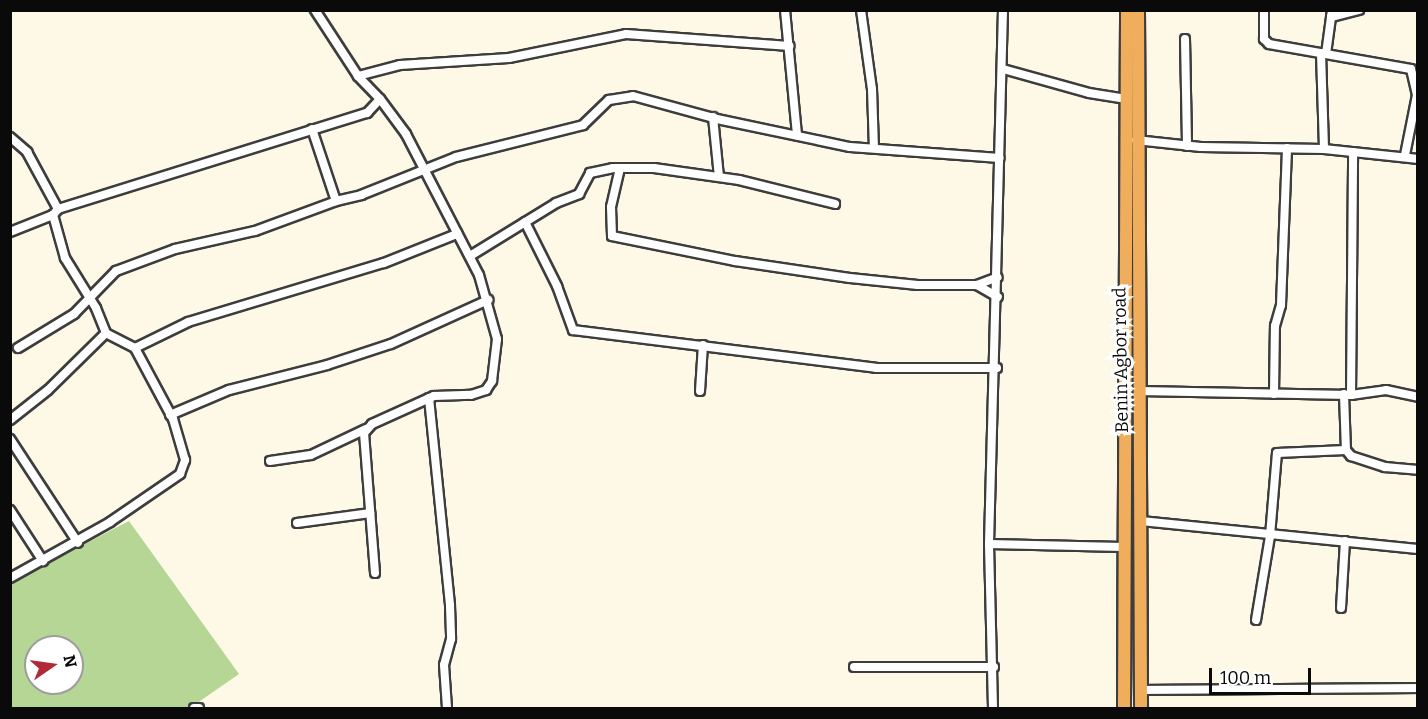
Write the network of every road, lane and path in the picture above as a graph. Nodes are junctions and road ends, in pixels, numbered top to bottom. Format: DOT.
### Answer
graph roads {
  1 [pos="315,10"];
  2 [pos="785,10"];
  3 [pos="861,10"];
  4 [pos="1003,10"];
  5 [pos="1127,10"];
  6 [pos="1138,10"];
  7 [pos="1264,10"];
  8 [pos="1359,10"];
  9 [pos="1331,14"];
  10 [pos="1185,39"];
  11 [pos="790,46"];
  12 [pos="1324,54"];
  13 [pos="1003,69"];
  14 [pos="358,76"];
  15 [pos="1417,95"];
  16 [pos="380,99"];
  17 [pos="1127,99"];
  18 [pos="713,117"];
  19 [pos="312,129"];
  20 [pos="797,135"];
  21 [pos="10,137"];
  22 [pos="1132,140"];
  23 [pos="1187,146"];
  24 [pos="874,148"];
  25 [pos="1287,148"];
  26 [pos="1324,149"];
  27 [pos="1353,152"];
  28 [pos="1405,155"];
  29 [pos="1000,158"];
  30 [pos="1418,159"];
  31 [pos="620,168"];
  32 [pos="425,171"];
  33 [pos="719,177"];
  34 [pos="336,201"];
  35 [pos="835,204"];
  36 [pos="55,212"];
  37 [pos="525,222"];
  38 [pos="10,232"];
  39 [pos="457,234"];
  40 [pos="470,256"];
  41 [pos="998,277"];
  42 [pos="977,285"];
  43 [pos="89,297"];
  44 [pos="998,297"];
  45 [pos="488,300"];
  46 [pos="106,333"];
  47 [pos="703,345"];
  48 [pos="18,348"];
  49 [pos="135,348"];
  50 [pos="997,368"];
  51 [pos="700,391"];
  52 [pos="1139,391"];
  53 [pos="1274,394"];
  54 [pos="1348,394"];
  55 [pos="1418,397"];
  56 [pos="429,398"];
  57 [pos="170,415"];
  58 [pos="10,420"];
  59 [pos="367,428"];
  60 [pos="10,439"];
  61 [pos="1346,450"];
  62 [pos="270,461"];
  63 [pos="1418,470"];
  64 [pos="10,510"];
  65 [pos="370,513"];
  66 [pos="1141,521"];
  67 [pos="297,523"];
  68 [pos="1270,536"];
  69 [pos="1345,541"];
  70 [pos="78,543"];
  71 [pos="989,544"];
  72 [pos="1124,547"];
  73 [pos="1418,549"];
  74 [pos="43,561"];
  75 [pos="375,573"];
  76 [pos="10,578"];
  77 [pos="1341,608"];
  78 [pos="1256,620"];
  79 [pos="854,667"];
  80 [pos="994,667"];
  81 [pos="1418,688"];
  82 [pos="1141,690"];
  83 [pos="194,708"];
  84 [pos="198,708"];
  85 [pos="447,708"];
  86 [pos="993,708"];
  87 [pos="1124,708"];
  88 [pos="1141,708"];
  1 -- 14 [label="street"];
  2 -- 11 [label="street"];
  3 -- 24 [label="street"];
  4 -- 13 [label="street"];
  5 -- 17 [label="highway, Benin Agbor road"];
  6 -- 22 [label="highway, Benin Agbor road"];
  7 -- 12 [label="street"];
  8 -- 9 [label="street"];
  9 -- 12 [label="street"];
  10 -- 23 [label="street"];
  11 -- 14 [label="street"];
  11 -- 20 [label="street"];
  12 -- 15 [label="street"];
  12 -- 26 [label="street"];
  13 -- 17 [label="street"];
  13 -- 29 [label="street"];
  14 -- 16 [label="street"];
  15 -- 28 [label="street"];
  16 -- 19 [label="street"];
  16 -- 32 [label="street"];
  17 -- 22 [label="highway, Benin Agbor road"];
  18 -- 20 [label="street"];
  18 -- 32 [label="street"];
  18 -- 33 [label="street"];
  19 -- 34 [label="street"];
  19 -- 36 [label="street"];
  20 -- 24 [label="street"];
  21 -- 36 [label="street"];
  22 -- 23 [label="street"];
  22 -- 52 [label="highway, Benin Agbor road"];
  22 -- 72 [label="highway, Benin Agbor road"];
  23 -- 25 [label="street"];
  24 -- 29 [label="street"];
  25 -- 26 [label="street"];
  25 -- 53 [label="street"];
  26 -- 27 [label="street"];
  27 -- 28 [label="street"];
  27 -- 54 [label="street"];
  28 -- 30 [label="street"];
  29 -- 41 [label="street"];
  31 -- 33 [label="street"];
  31 -- 37 [label="street"];
  31 -- 42 [label="street"];
  32 -- 34 [label="street"];
  32 -- 39 [label="street"];
  33 -- 35 [label="street"];
  34 -- 43 [label="street"];
  36 -- 38 [label="street"];
  36 -- 43 [label="street"];
  37 -- 40 [label="street"];
  37 -- 47 [label="street"];
  39 -- 40 [label="street"];
  39 -- 49 [label="street"];
  40 -- 45 [label="street"];
  41 -- 42 [label="street"];
  41 -- 44 [label="street"];
  42 -- 44 [label="street"];
  43 -- 46 [label="street"];
  43 -- 48 [label="street"];
  44 -- 50 [label="street"];
  45 -- 56 [label="street"];
  45 -- 57 [label="street"];
  46 -- 49 [label="street"];
  46 -- 58 [label="street"];
  47 -- 50 [label="street"];
  47 -- 51 [label="street"];
  49 -- 57 [label="street"];
  50 -- 71 [label="street"];
  52 -- 53 [label="street"];
  52 -- 66 [label="highway, Benin Agbor road"];
  53 -- 54 [label="street"];
  54 -- 55 [label="street"];
  54 -- 61 [label="street"];
  56 -- 59 [label="street"];
  56 -- 85 [label="street"];
  57 -- 70 [label="street"];
  59 -- 62 [label="street"];
  59 -- 65 [label="street"];
  60 -- 70 [label="street"];
  61 -- 63 [label="street"];
  61 -- 68 [label="street"];
  64 -- 74 [label="street"];
  65 -- 67 [label="street"];
  65 -- 75 [label="street"];
  66 -- 68 [label="street"];
  66 -- 82 [label="highway, Benin Agbor road"];
  68 -- 69 [label="street"];
  68 -- 78 [label="street"];
  69 -- 73 [label="street"];
  69 -- 77 [label="street"];
  70 -- 74 [label="street"];
  71 -- 72 [label="street"];
  71 -- 80 [label="street"];
  72 -- 87 [label="highway, Benin Agbor road"];
  74 -- 76 [label="street"];
  79 -- 80 [label="street"];
  80 -- 86 [label="street"];
  81 -- 82 [label="street"];
  82 -- 88 [label="highway, Benin Agbor road"];
  83 -- 84 [label="street"];
}
